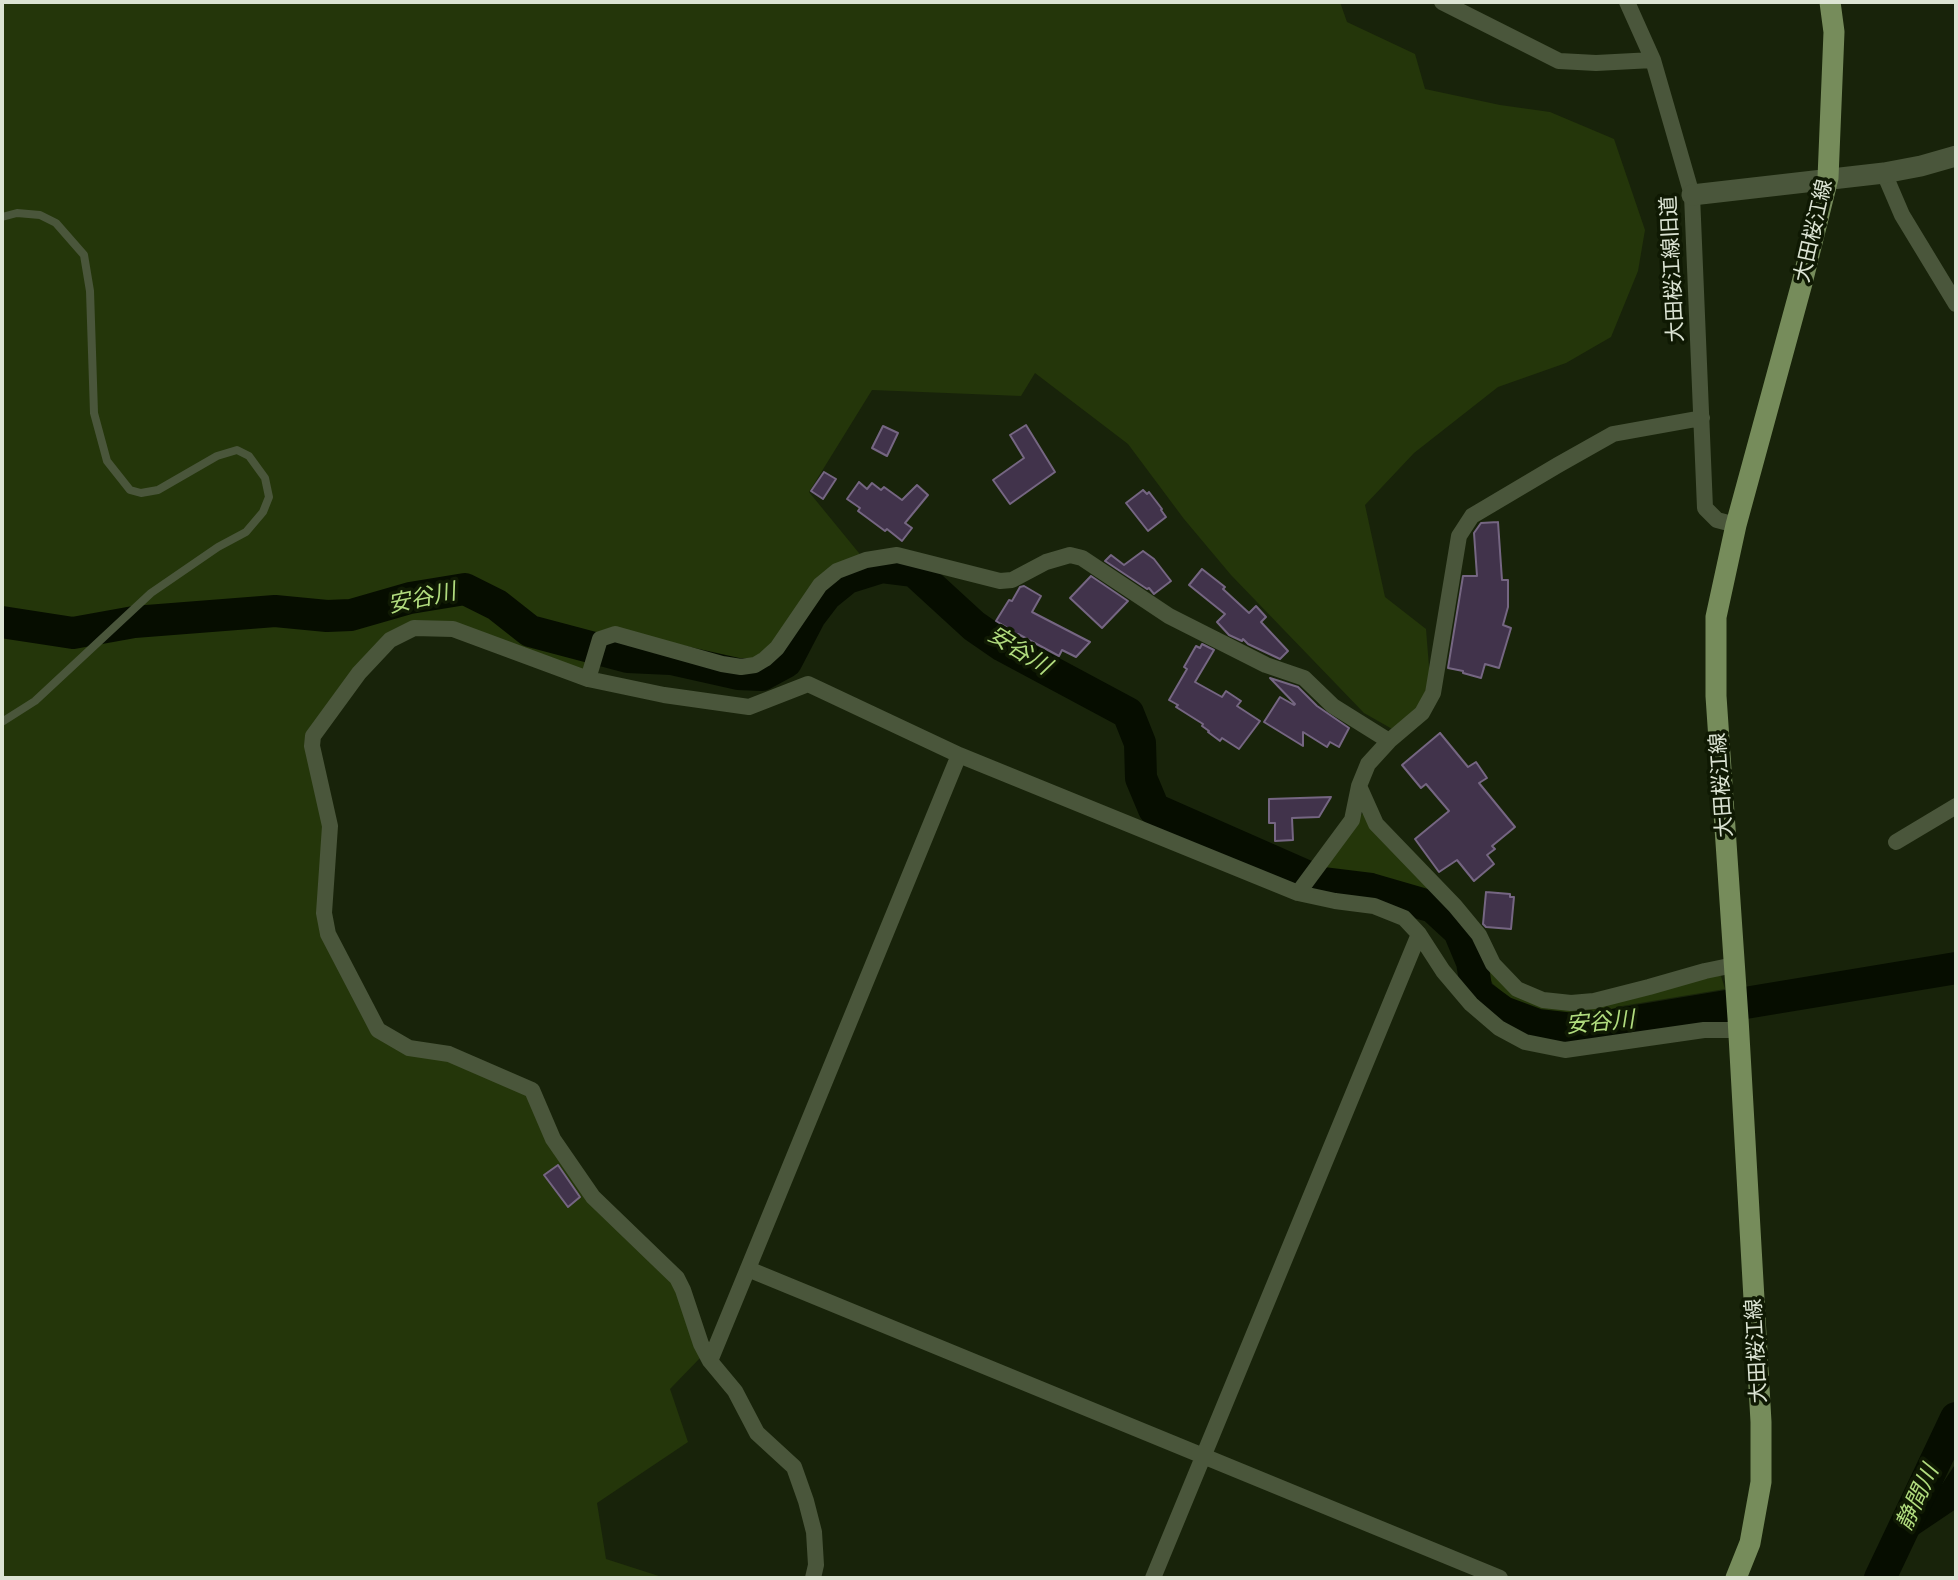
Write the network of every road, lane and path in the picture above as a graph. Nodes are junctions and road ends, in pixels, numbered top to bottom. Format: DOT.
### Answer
graph roads {
  1 [pos="1442,2"];
  2 [pos="1627,2"];
  3 [pos="1830,2"];
  4 [pos="1653,60"];
  5 [pos="1956,156"];
  6 [pos="1884,173"];
  7 [pos="1828,178"];
  8 [pos="1692,195"];
  9 [pos="2,217"];
  10 [pos="1956,304"];
  11 [pos="1702,418"];
  12 [pos="1736,526"];
  13 [pos="589,675"];
  14 [pos="2,722"];
  15 [pos="1389,741"];
  16 [pos="959,755"];
  17 [pos="1359,786"];
  18 [pos="1956,806"];
  19 [pos="1896,842"];
  20 [pos="1299,891"];
  21 [pos="1419,934"];
  22 [pos="1735,972"];
  23 [pos="1739,1024"];
  24 [pos="748,1269"];
  25 [pos="710,1361"];
  26 [pos="1202,1455"];
  27 [pos="813,1578"];
  28 [pos="1153,1578"];
  29 [pos="1500,1578"];
  30 [pos="1737,1578"];
  1 -- 4 [label="street"];
  2 -- 4 [label="street, 大田桜江線旧道"];
  3 -- 7 [label="main road, 大田桜江線"];
  4 -- 8 [label="street, 大田桜江線旧道"];
  5 -- 6 [label="street"];
  6 -- 7 [label="street"];
  6 -- 10 [label="street"];
  7 -- 8 [label="street"];
  7 -- 12 [label="main road, 大田桜江線"];
  8 -- 11 [label="street, 大田桜江線旧道"];
  9 -- 14 [label="lane"];
  11 -- 12 [label="street, 大田桜江線旧道"];
  11 -- 15 [label="street"];
  12 -- 22 [label="main road, 大田桜江線"];
  13 -- 15 [label="street"];
  13 -- 16 [label="street"];
  13 -- 25 [label="street"];
  15 -- 17 [label="street"];
  16 -- 20 [label="street"];
  16 -- 24 [label="street"];
  17 -- 20 [label="street"];
  17 -- 22 [label="street"];
  18 -- 19 [label="street"];
  20 -- 21 [label="street"];
  21 -- 23 [label="street"];
  21 -- 26 [label="street"];
  22 -- 23 [label="main road, 大田桜江線"];
  23 -- 30 [label="main road, 大田桜江線"];
  24 -- 25 [label="street"];
  24 -- 26 [label="street"];
  25 -- 27 [label="street"];
  26 -- 28 [label="street"];
  26 -- 29 [label="street"];
}
